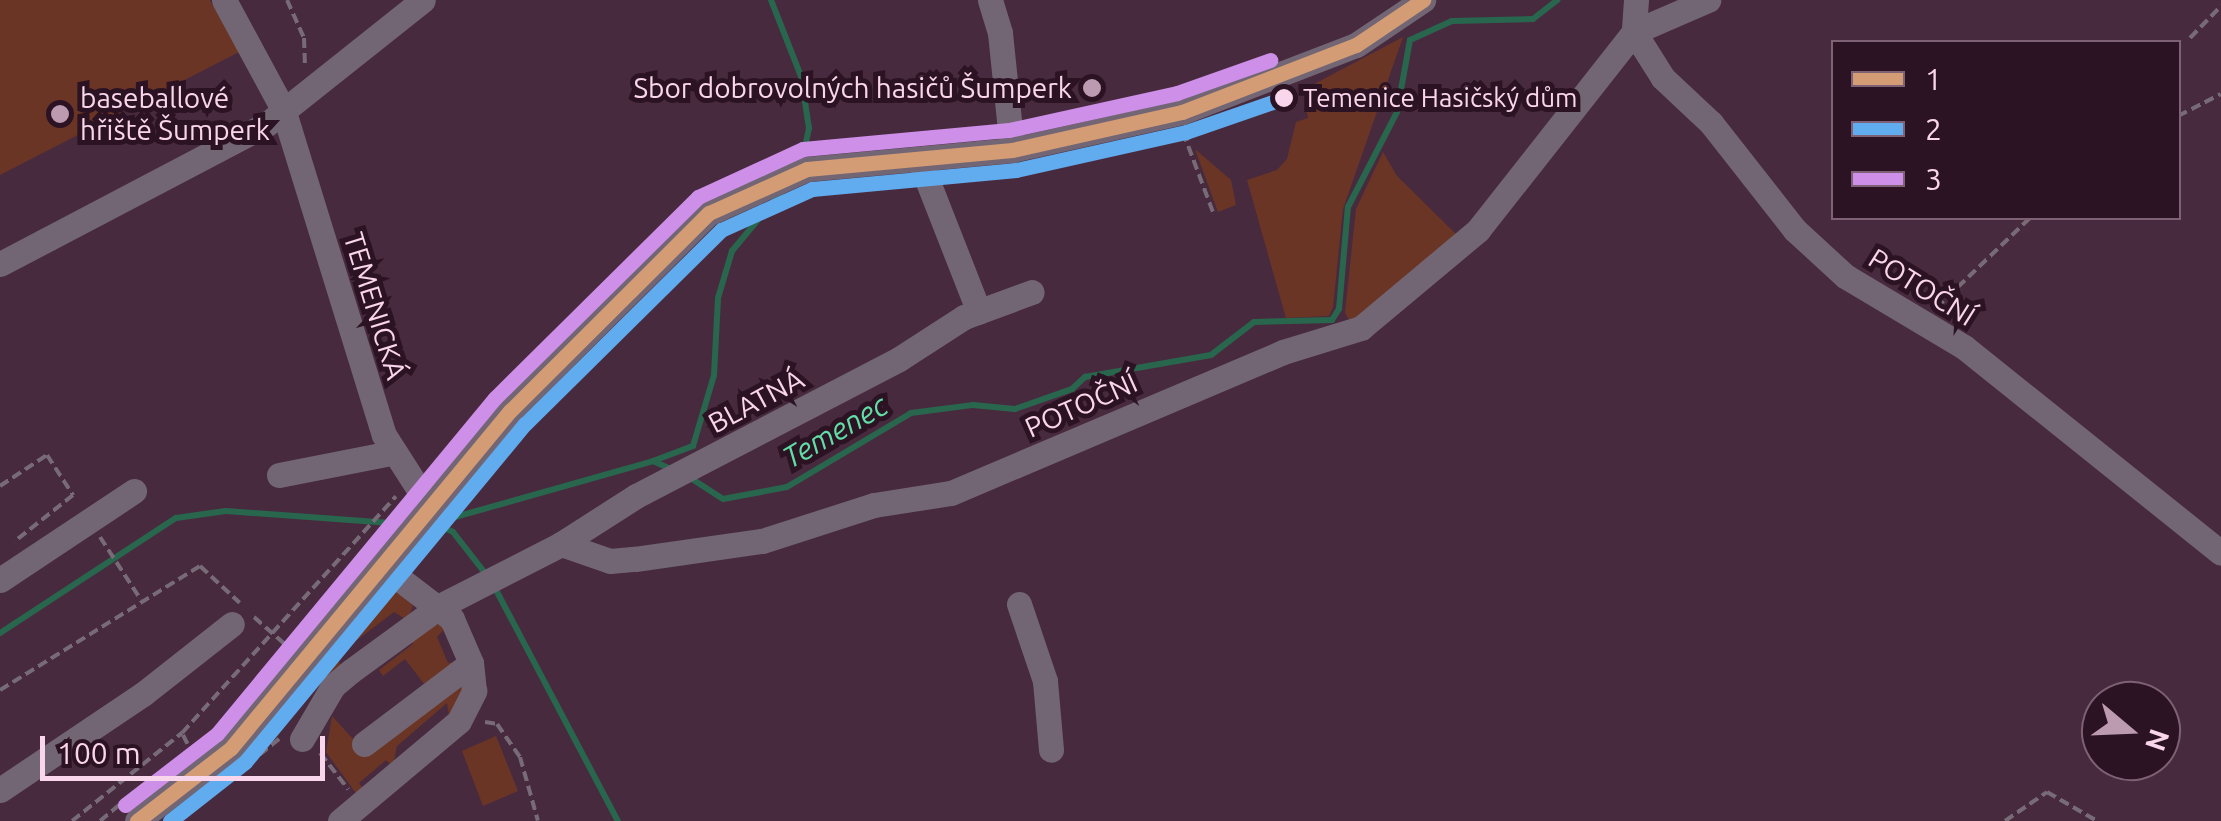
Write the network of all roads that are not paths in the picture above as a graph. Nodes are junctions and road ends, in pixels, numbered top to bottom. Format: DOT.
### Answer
graph roads {
  1 [pos="224,0"];
  2 [pos="423,0"];
  3 [pos="990,0"];
  4 [pos="1423,0"];
  5 [pos="1636,0"];
  6 [pos="1708,0"];
  7 [pos="1634,32"];
  8 [pos="283,108"];
  9 [pos="1012,150"];
  10 [pos="920,159"];
  11 [pos="0,264"];
  12 [pos="1032,292"];
  13 [pos="979,312"];
  14 [pos="392,453"];
  15 [pos="279,475"];
  16 [pos="134,491"];
  17 [pos="428,514"];
  18 [pos="562,544"];
  19 [pos="2221,552"];
  20 [pos="389,560"];
  21 [pos="0,580"];
  22 [pos="1018,604"];
  23 [pos="440,606"];
  24 [pos="236,614"];
  25 [pos="470,663"];
  26 [pos="302,739"];
  27 [pos="364,744"];
  28 [pos="1051,750"];
  29 [pos="0,790"];
  30 [pos="132,810"];
  31 [pos="340,821"];
  1 -- 8 [label="street, TEMENICKÁ"];
  2 -- 8 [label="street"];
  3 -- 9 [label="street"];
  4 -- 9 [label="street"];
  5 -- 7 [label="street"];
  6 -- 7 [label="street, POTOČNÍ"];
  7 -- 18 [label="street, POTOČNÍ"];
  7 -- 19 [label="street, POTOČNÍ"];
  8 -- 11 [label="street"];
  8 -- 14 [label="street, TEMENICKÁ"];
  9 -- 10 [label="street"];
  10 -- 13 [label="street"];
  10 -- 17 [label="street"];
  12 -- 13 [label="street, BLATNÁ"];
  13 -- 18 [label="street, BLATNÁ"];
  14 -- 15 [label="street"];
  14 -- 17 [label="street, TEMENICKÁ"];
  16 -- 21 [label="street"];
  17 -- 20 [label="street"];
  18 -- 23 [label="street"];
  20 -- 23 [label="street"];
  20 -- 30 [label="street"];
  22 -- 28 [label="street"];
  23 -- 25 [label="street"];
  23 -- 26 [label="street"];
  24 -- 29 [label="street"];
  25 -- 27 [label="street"];
  25 -- 31 [label="street"];
}
